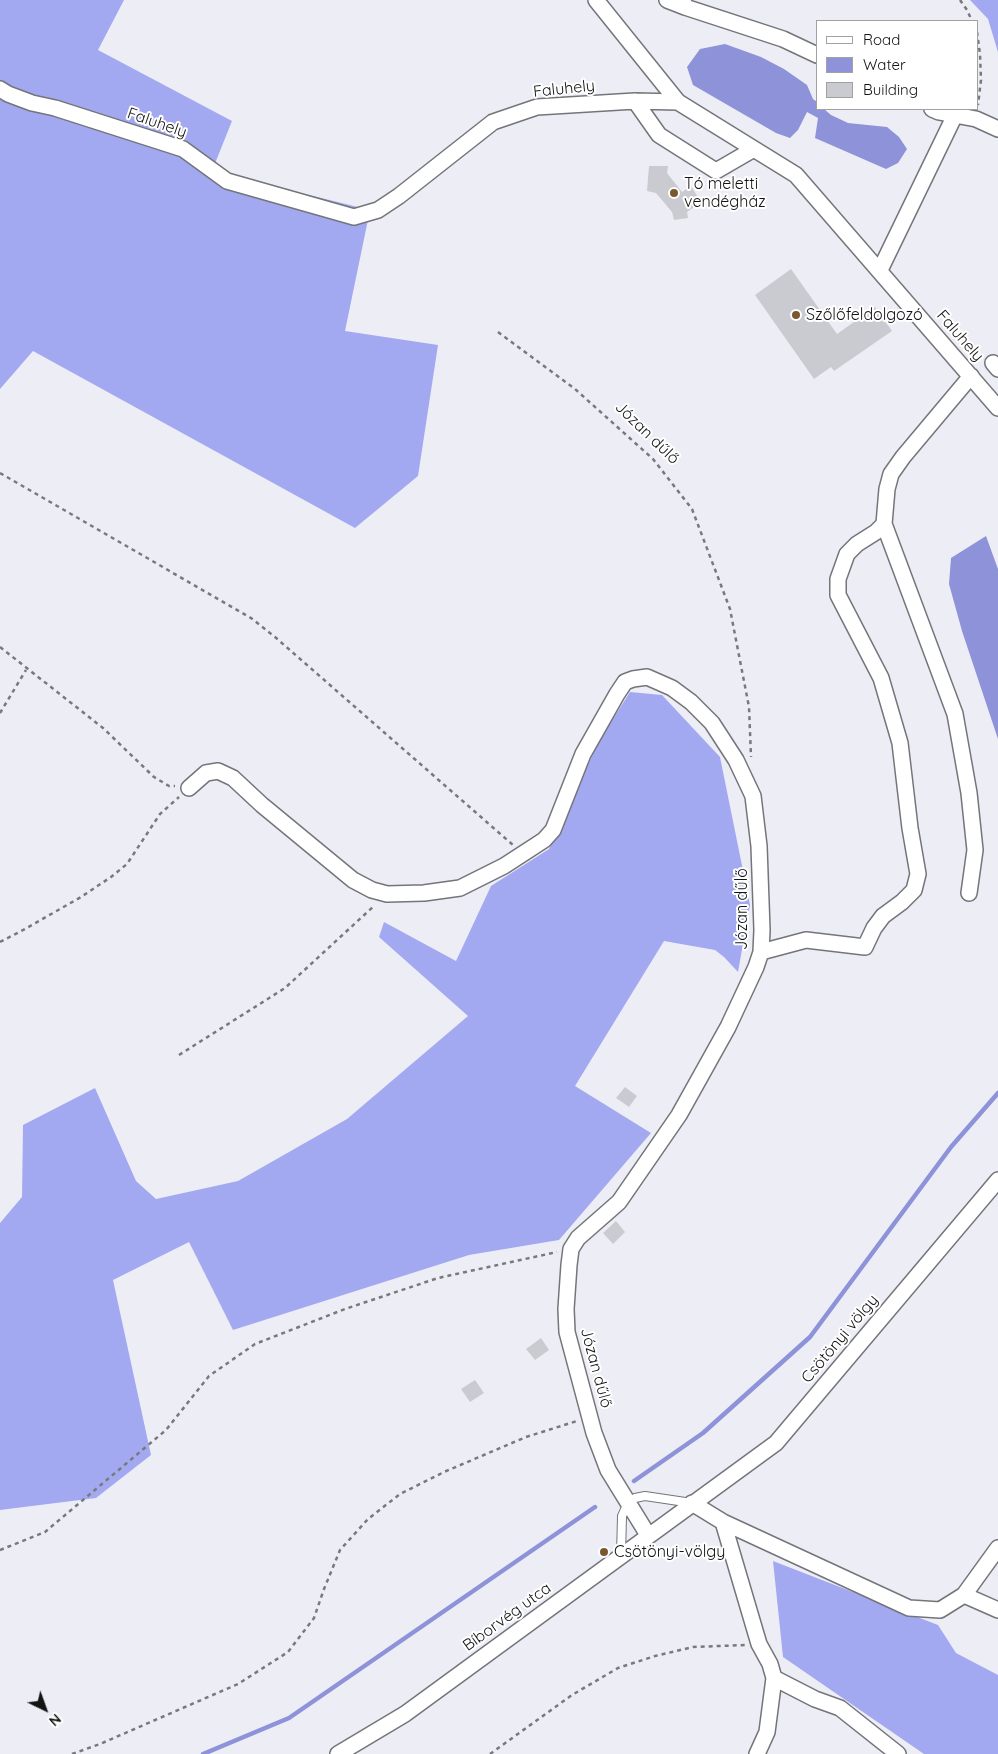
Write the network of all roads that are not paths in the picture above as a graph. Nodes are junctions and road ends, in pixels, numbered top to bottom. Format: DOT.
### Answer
graph roads {
  1 [pos="596,0"];
  2 [pos="667,0"];
  3 [pos="684,3"];
  4 [pos="816,55"];
  5 [pos="0,89"];
  6 [pos="635,101"];
  7 [pos="678,102"];
  8 [pos="936,110"];
  9 [pos="955,115"];
  10 [pos="998,129"];
  11 [pos="754,149"];
  12 [pos="880,270"];
  13 [pos="971,376"];
  14 [pos="998,408"];
  15 [pos="884,524"];
  16 [pos="189,788"];
  17 [pos="969,892"];
  18 [pos="761,952"];
  19 [pos="998,1180"];
  20 [pos="628,1503"];
  21 [pos="692,1503"];
  22 [pos="723,1522"];
  23 [pos="648,1535"];
  24 [pos="998,1548"];
  25 [pos="621,1555"];
  26 [pos="964,1595"];
  27 [pos="998,1610"];
  28 [pos="774,1678"];
  29 [pos="338,1754"];
  30 [pos="757,1754"];
  31 [pos="898,1754"];
  1 -- 7 [label="street"];
  2 -- 3 [label="street"];
  3 -- 4 [label="street"];
  5 -- 6 [label="street, Faluhely"];
  6 -- 7 [label="street, Faluhely"];
  6 -- 11 [label="street"];
  7 -- 11 [label="street, Faluhely"];
  8 -- 9 [label="street"];
  9 -- 10 [label="street"];
  9 -- 12 [label="street"];
  11 -- 12 [label="street, Faluhely"];
  12 -- 13 [label="street, Faluhely"];
  13 -- 14 [label="street, Faluhely"];
  13 -- 15 [label="street"];
  15 -- 17 [label="street"];
  15 -- 18 [label="street"];
  16 -- 18 [label="street, Józan dűlő"];
  18 -- 20 [label="street, Józan dűlő"];
  19 -- 21 [label="street, Csötönyi völgy"];
  20 -- 21 [label="lane"];
  20 -- 23 [label="street, Józan dűlő"];
  20 -- 25 [label="lane"];
  21 -- 22 [label="street"];
  21 -- 23 [label="street, Bíborvég utca"];
  22 -- 26 [label="street"];
  22 -- 28 [label="street"];
  23 -- 25 [label="street, Bíborvég utca"];
  24 -- 26 [label="street"];
  25 -- 29 [label="street, Bíborvég utca"];
  26 -- 27 [label="street"];
  28 -- 30 [label="street"];
  28 -- 31 [label="street"];
}
